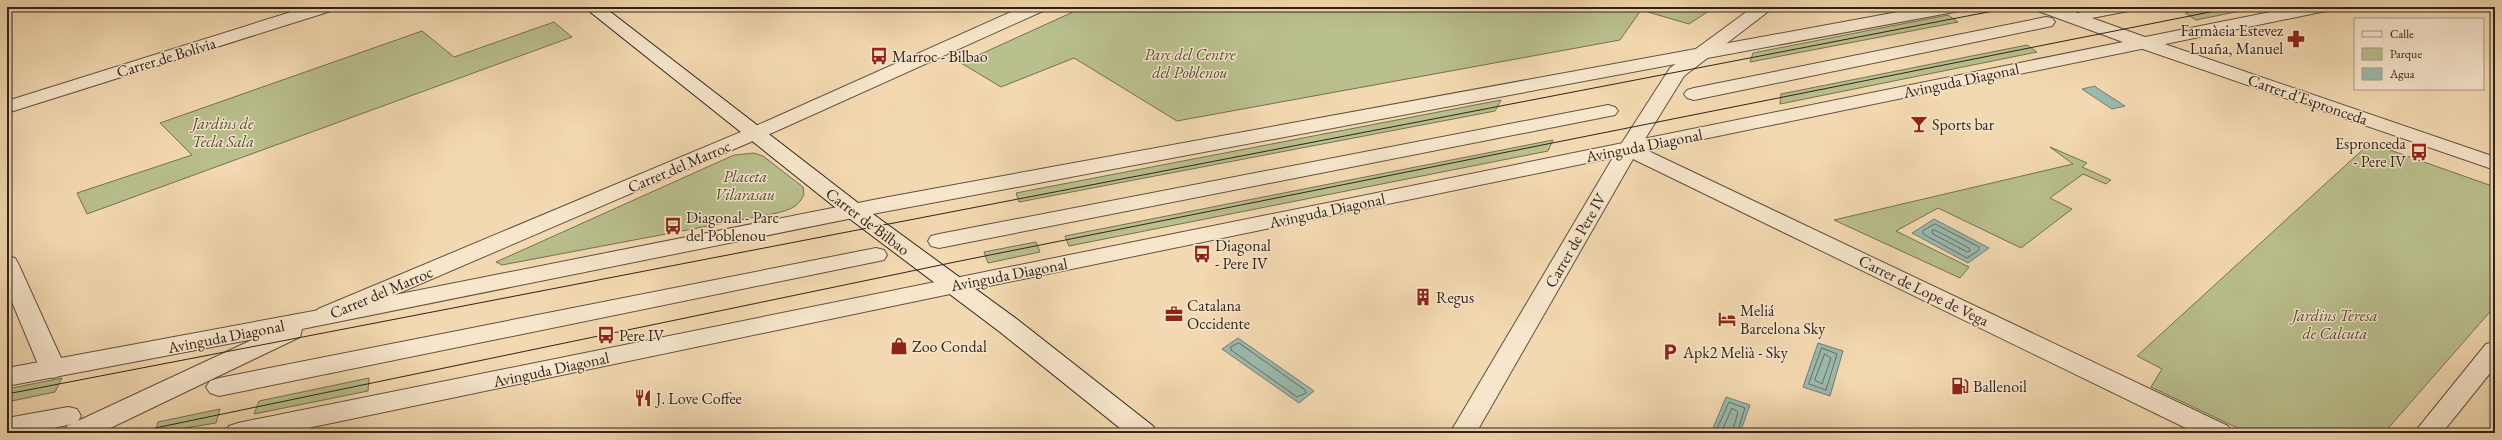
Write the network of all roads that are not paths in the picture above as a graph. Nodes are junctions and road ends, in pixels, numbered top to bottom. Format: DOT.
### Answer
graph roads {
  1 [pos="325,7"];
  2 [pos="593,7"];
  3 [pos="1037,7"];
  4 [pos="1765,7"];
  5 [pos="1954,7"];
  6 [pos="2122,7"];
  7 [pos="2321,7"];
  8 [pos="2087,14"];
  9 [pos="2045,15"];
  10 [pos="2144,43"];
  11 [pos="1697,55"];
  12 [pos="1694,94"];
  13 [pos="7,107"];
  14 [pos="1608,111"];
  15 [pos="756,133"];
  16 [pos="1628,149"];
  17 [pos="2495,164"];
  18 [pos="854,211"];
  19 [pos="939,241"];
  20 [pos="876,255"];
  21 [pos="7,263"];
  22 [pos="955,285"];
  23 [pos="319,318"];
  24 [pos="2495,350"];
  25 [pos="52,369"];
  26 [pos="7,377"];
  27 [pos="219,386"];
  28 [pos="72,425"];
  29 [pos="7,428"];
  30 [pos="238,433"];
  31 [pos="1144,433"];
  32 [pos="1463,433"];
  33 [pos="2219,433"];
  34 [pos="2427,433"];
  1 -- 13 [label="street, Carrer de Bolívia"];
  2 -- 15 [label="street, Carrer de Bilbao"];
  3 -- 15 [label="street, Carrer del Marroc"];
  4 -- 11 [label="street, Carrer de Pere IV"];
  5 -- 11 [label="street, Avinguda Diagonal"];
  6 -- 8 [label="street"];
  7 -- 10 [label="street, Avinguda Diagonal"];
  9 -- 10 [label="street, Carrer d'Espronceda"];
  9 -- 12 [label="street"];
  10 -- 16 [label="street, Avinguda Diagonal"];
  10 -- 17 [label="street, Carrer d'Espronceda"];
  11 -- 16 [label="street, Carrer de Pere IV"];
  11 -- 18 [label="street, Avinguda Diagonal"];
  14 -- 19 [label="street"];
  15 -- 18 [label="street, Carrer de Bilbao"];
  15 -- 23 [label="street, Carrer del Marroc"];
  16 -- 22 [label="street, Avinguda Diagonal"];
  16 -- 32 [label="street, Carrer de Pere IV"];
  16 -- 33 [label="street, Carrer de Lope de Vega"];
  18 -- 22 [label="street, Carrer de Bilbao"];
  18 -- 23 [label="street, Avinguda Diagonal"];
  20 -- 27 [label="street"];
  21 -- 25 [label="street"];
  22 -- 30 [label="street, Avinguda Diagonal"];
  22 -- 31 [label="street, Carrer de Bilbao"];
  23 -- 25 [label="street, Avinguda Diagonal"];
  23 -- 28 [label="street"];
  24 -- 34 [label="street"];
  25 -- 26 [label="street, Avinguda Diagonal"];
  28 -- 29 [label="street"];
}
